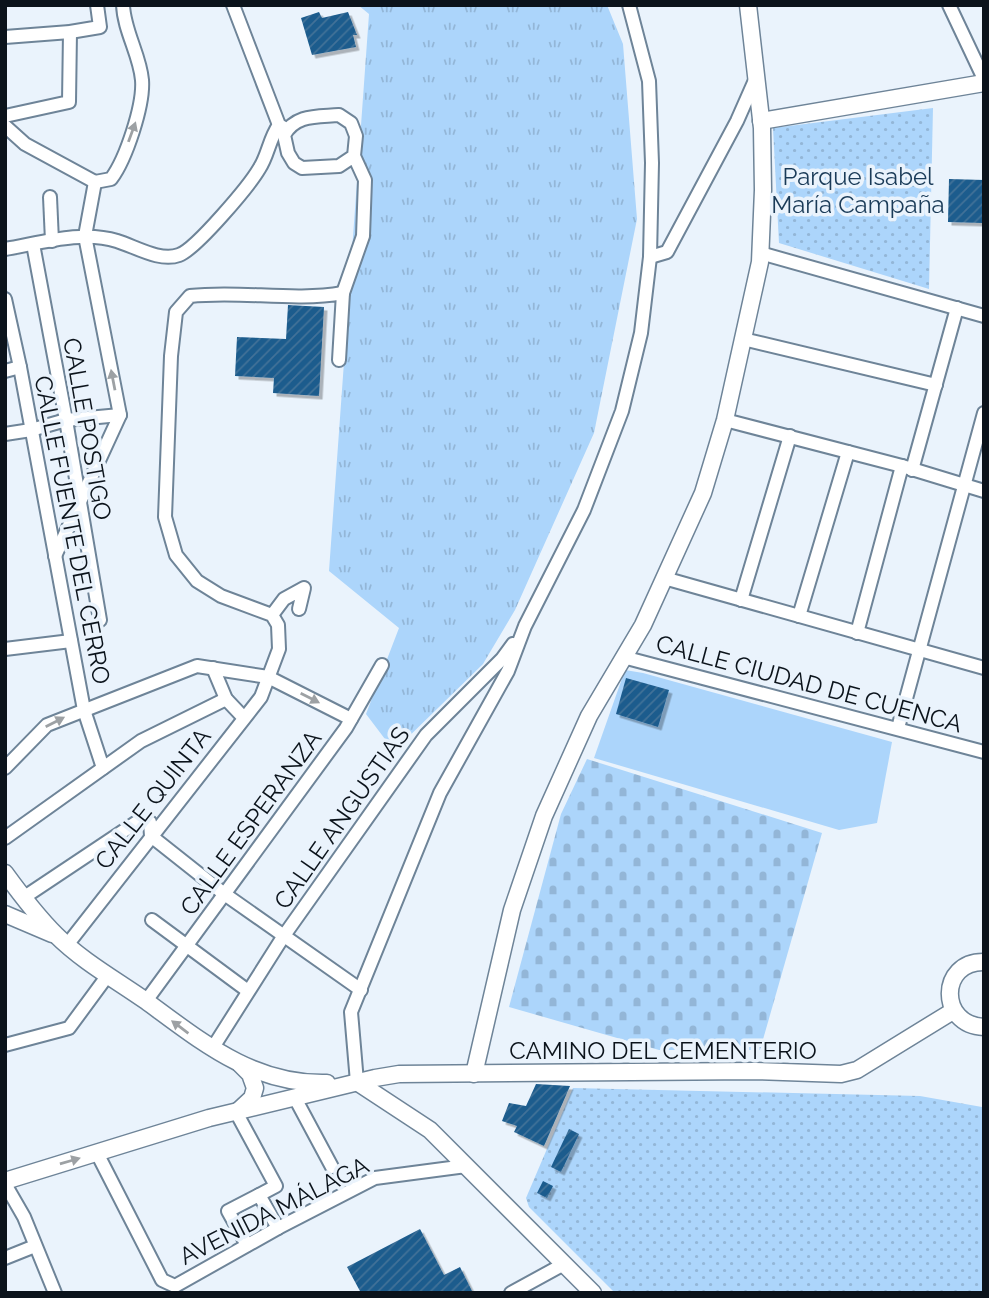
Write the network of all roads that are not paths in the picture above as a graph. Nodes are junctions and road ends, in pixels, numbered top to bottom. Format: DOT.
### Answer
graph roads {
  1 [pos="97,5"];
  2 [pos="123,5"];
  3 [pos="233,5"];
  4 [pos="629,5"];
  5 [pos="748,5"];
  6 [pos="949,5"];
  7 [pos="70,32"];
  8 [pos="5,37"];
  9 [pos="757,76"];
  10 [pos="984,81"];
  11 [pos="5,116"];
  12 [pos="737,121"];
  13 [pos="761,121"];
  14 [pos="5,126"];
  15 [pos="283,127"];
  16 [pos="354,156"];
  17 [pos="95,181"];
  18 [pos="50,197"];
  19 [pos="85,236"];
  20 [pos="52,241"];
  21 [pos="33,244"];
  22 [pos="5,249"];
  23 [pos="760,253"];
  24 [pos="650,257"];
  25 [pos="343,293"];
  26 [pos="5,299"];
  27 [pos="957,308"];
  28 [pos="984,316"];
  29 [pos="743,339"];
  30 [pos="339,360"];
  31 [pos="20,367"];
  32 [pos="5,371"];
  33 [pos="936,385"];
  34 [pos="984,413"];
  35 [pos="120,415"];
  36 [pos="66,421"];
  37 [pos="725,421"];
  38 [pos="31,430"];
  39 [pos="5,434"];
  40 [pos="790,436"];
  41 [pos="848,452"];
  42 [pos="907,468"];
  43 [pos="964,486"];
  44 [pos="984,491"];
  45 [pos="79,504"];
  46 [pos="55,556"];
  47 [pos="664,578"];
  48 [pos="741,600"];
  49 [pos="299,609"];
  50 [pos="272,615"];
  51 [pos="799,616"];
  52 [pos="100,621"];
  53 [pos="525,626"];
  54 [pos="857,632"];
  55 [pos="71,640"];
  56 [pos="5,649"];
  57 [pos="919,650"];
  58 [pos="623,657"];
  59 [pos="382,665"];
  60 [pos="213,668"];
  61 [pos="984,668"];
  62 [pos="268,677"];
  63 [pos="226,699"];
  64 [pos="84,710"];
  65 [pos="244,718"];
  66 [pos="351,719"];
  67 [pos="898,728"];
  68 [pos="984,752"];
  69 [pos="5,768"];
  70 [pos="103,768"];
  71 [pos="151,836"];
  72 [pos="5,838"];
  73 [pos="5,873"];
  74 [pos="223,893"];
  75 [pos="23,898"];
  76 [pos="5,913"];
  77 [pos="152,920"];
  78 [pos="283,937"];
  79 [pos="62,940"];
  80 [pos="188,946"];
  81 [pos="984,962"];
  82 [pos="108,975"];
  83 [pos="361,990"];
  84 [pos="248,991"];
  85 [pos="146,1001"];
  86 [pos="953,1011"];
  87 [pos="984,1027"];
  88 [pos="5,1045"];
  89 [pos="212,1049"];
  90 [pos="239,1063"];
  91 [pos="474,1074"];
  92 [pos="357,1082"];
  93 [pos="295,1098"];
  94 [pos="236,1112"];
  95 [pos="97,1153"];
  96 [pos="466,1166"];
  97 [pos="332,1167"];
  98 [pos="5,1183"];
  99 [pos="259,1195"];
  100 [pos="278,1228"];
  101 [pos="247,1245"];
  102 [pos="35,1246"];
  103 [pos="5,1258"];
  104 [pos="564,1264"];
  105 [pos="50,1291"];
  106 [pos="511,1293"];
  107 [pos="593,1293"];
  1 -- 7 [label="street"];
  17 -- 2 [label="street, one-way"];
  3 -- 15 [label="street"];
  4 -- 24 [label="street"];
  5 -- 9 [label="street"];
  6 -- 10 [label="street"];
  7 -- 8 [label="street"];
  7 -- 11 [label="street"];
  9 -- 12 [label="street"];
  9 -- 13 [label="street"];
  10 -- 13 [label="street"];
  12 -- 13 [label="street"];
  12 -- 24 [label="street"];
  13 -- 23 [label="street"];
  14 -- 17 [label="street"];
  15 -- 16 [label="street"];
  15 -- 16 [label="street"];
  15 -- 19 [label="street"];
  16 -- 25 [label="street"];
  17 -- 19 [label="street"];
  18 -- 20 [label="street"];
  19 -- 20 [label="street"];
  35 -- 19 [label="street, one-way"];
  20 -- 21 [label="street"];
  21 -- 22 [label="street"];
  21 -- 36 [label="street, CALLE POSTIGO"];
  23 -- 27 [label="street"];
  23 -- 29 [label="street"];
  24 -- 53 [label="street"];
  25 -- 30 [label="street"];
  25 -- 50 [label="street"];
  26 -- 31 [label="street, CALLE FUENTE DEL CERRO"];
  27 -- 28 [label="street"];
  27 -- 33 [label="street"];
  29 -- 33 [label="street"];
  29 -- 37 [label="street"];
  31 -- 32 [label="street"];
  31 -- 38 [label="street, CALLE FUENTE DEL CERRO"];
  33 -- 42 [label="street"];
  34 -- 43 [label="street"];
  35 -- 36 [label="street"];
  35 -- 45 [label="street"];
  36 -- 38 [label="street"];
  36 -- 45 [label="street, CALLE POSTIGO"];
  37 -- 40 [label="street"];
  37 -- 47 [label="street"];
  38 -- 39 [label="street"];
  38 -- 46 [label="street, CALLE FUENTE DEL CERRO"];
  40 -- 41 [label="street"];
  40 -- 48 [label="street"];
  41 -- 42 [label="street"];
  41 -- 51 [label="street"];
  42 -- 43 [label="street"];
  42 -- 54 [label="street"];
  43 -- 44 [label="street"];
  43 -- 57 [label="street"];
  45 -- 46 [label="street"];
  45 -- 52 [label="street, CALLE POSTIGO"];
  46 -- 55 [label="street, CALLE FUENTE DEL CERRO"];
  47 -- 48 [label="street"];
  47 -- 58 [label="street"];
  48 -- 51 [label="street"];
  49 -- 50 [label="street"];
  50 -- 62 [label="street, CALLE QUINTA"];
  51 -- 54 [label="street"];
  53 -- 78 [label="street, CALLE ANGUSTIAS"];
  53 -- 83 [label="street"];
  54 -- 57 [label="street"];
  55 -- 56 [label="street"];
  55 -- 64 [label="street, CALLE FUENTE DEL CERRO"];
  57 -- 61 [label="street"];
  57 -- 67 [label="street"];
  58 -- 67 [label="street, CALLE CIUDAD DE CUENCA"];
  58 -- 91 [label="street"];
  59 -- 66 [label="street, CALLE ESPERANZA"];
  60 -- 62 [label="street"];
  60 -- 63 [label="street"];
  60 -- 64 [label="street"];
  62 -- 65 [label="street, CALLE QUINTA"];
  62 -- 66 [label="street, one-way"];
  63 -- 65 [label="street"];
  63 -- 70 [label="street"];
  69 -- 64 [label="street, one-way"];
  64 -- 70 [label="street, CALLE FUENTE DEL CERRO"];
  65 -- 71 [label="street, CALLE QUINTA"];
  66 -- 74 [label="street, CALLE ESPERANZA"];
  67 -- 68 [label="street, CALLE CIUDAD DE CUENCA"];
  70 -- 72 [label="street"];
  71 -- 74 [label="street"];
  71 -- 75 [label="street"];
  71 -- 79 [label="street, CALLE QUINTA"];
  73 -- 75 [label="street"];
  74 -- 78 [label="street"];
  74 -- 80 [label="street, CALLE ESPERANZA"];
  75 -- 76 [label="street"];
  75 -- 79 [label="street"];
  76 -- 79 [label="street"];
  77 -- 80 [label="street"];
  78 -- 83 [label="street"];
  78 -- 84 [label="street, CALLE ANGUSTIAS"];
  79 -- 82 [label="street"];
  80 -- 84 [label="street"];
  80 -- 85 [label="street, CALLE ESPERANZA"];
  81 -- 86 [label="street"];
  82 -- 85 [label="street"];
  82 -- 88 [label="street"];
  83 -- 92 [label="street"];
  84 -- 89 [label="street, CALLE ANGUSTIAS"];
  89 -- 85 [label="street, one-way"];
  86 -- 87 [label="street"];
  86 -- 91 [label="street, CAMINO DEL CEMENTERIO"];
  89 -- 90 [label="street"];
  90 -- 92 [label="street"];
  90 -- 94 [label="street"];
  91 -- 92 [label="street, CAMINO DEL CEMENTERIO"];
  92 -- 93 [label="street"];
  92 -- 96 [label="street"];
  93 -- 94 [label="street"];
  93 -- 97 [label="street"];
  94 -- 95 [label="street"];
  94 -- 99 [label="street"];
  98 -- 95 [label="street, one-way"];
  95 -- 101 [label="street, AVENIDA MÁLAGA"];
  96 -- 100 [label="street, AVENIDA MÁLAGA"];
  96 -- 104 [label="street"];
  98 -- 102 [label="street"];
  99 -- 100 [label="street"];
  99 -- 101 [label="street"];
  100 -- 101 [label="street, AVENIDA MÁLAGA"];
  102 -- 103 [label="street"];
  102 -- 105 [label="street"];
  104 -- 106 [label="street"];
  104 -- 107 [label="street"];
}
